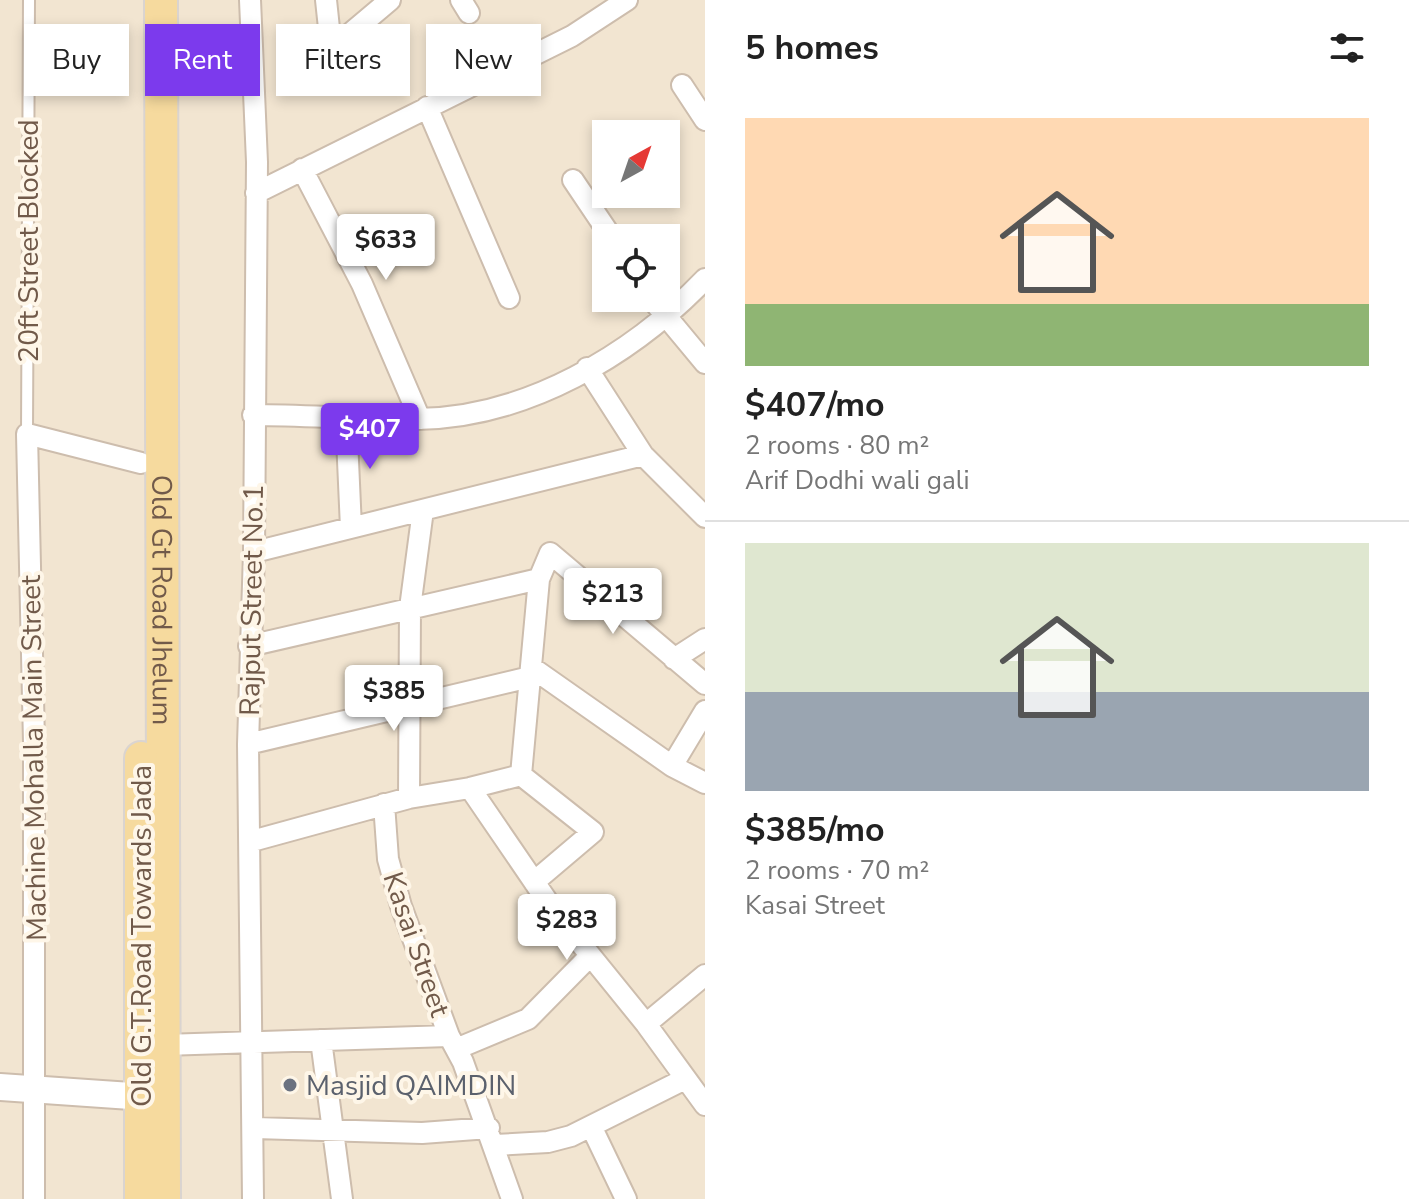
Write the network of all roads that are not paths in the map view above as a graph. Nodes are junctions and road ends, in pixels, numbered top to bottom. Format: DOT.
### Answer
graph roads {
  1 [pos="29,0"];
  2 [pos="141,0"];
  3 [pos="161,0"];
  4 [pos="250,0"];
  5 [pos="326,0"];
  6 [pos="390,0"];
  7 [pos="627,0"];
  8 [pos="682,85"];
  9 [pos="427,107"];
  10 [pos="705,120"];
  11 [pos="302,169"];
  12 [pos="573,180"];
  13 [pos="256,193"];
  14 [pos="603,224"];
  15 [pos="705,279"];
  16 [pos="509,298"];
  17 [pos="660,312"];
  18 [pos="663,316"];
  19 [pos="705,363"];
  20 [pos="587,368"];
  21 [pos="253,415"];
  22 [pos="346,416"];
  23 [pos="420,419"];
  24 [pos="27,434"];
  25 [pos="643,455"];
  26 [pos="141,463"];
  27 [pos="423,510"];
  28 [pos="705,517"];
  29 [pos="351,528"];
  30 [pos="254,552"];
  31 [pos="539,579"];
  32 [pos="410,608"];
  33 [pos="705,639"];
  34 [pos="249,646"];
  35 [pos="674,659"];
  36 [pos="531,672"];
  37 [pos="705,684"];
  38 [pos="410,707"];
  39 [pos="705,711"];
  40 [pos="248,744"];
  41 [pos="672,766"];
  42 [pos="521,775"];
  43 [pos="705,783"];
  44 [pos="470,788"];
  45 [pos="409,798"];
  46 [pos="384,804"];
  47 [pos="252,841"];
  48 [pos="534,882"];
  49 [pos="590,956"];
  50 [pos="705,975"];
  51 [pos="646,1024"];
  52 [pos="321,1040"];
  53 [pos="452,1042"];
  54 [pos="249,1043"];
  55 [pos="164,1045"];
  56 [pos="685,1079"];
  57 [pos="0,1087"];
  58 [pos="36,1088"];
  59 [pos="152,1097"];
  60 [pos="705,1105"];
  61 [pos="591,1126"];
  62 [pos="255,1128"];
  63 [pos="334,1129"];
  64 [pos="492,1136"];
  65 [pos="34,1199"];
  66 [pos="141,1199"];
  67 [pos="164,1199"];
  68 [pos="253,1199"];
  69 [pos="342,1199"];
  70 [pos="512,1199"];
  71 [pos="626,1199"];
  1 -- 24 [label="lane, 20ft Street Blocked"];
  2 -- 26 [label="main road, Old G.T.Road Towards Jada"];
  3 -- 55 [label="main road, Old Gt Road Jhelum"];
  4 -- 13 [label="street, Rajput Street No.1"];
  5 -- 6 [label="street"];
  7 -- 9 [label="street"];
  8 -- 10 [label="street"];
  9 -- 11 [label="street"];
  9 -- 16 [label="street"];
  11 -- 13 [label="street"];
  11 -- 23 [label="street"];
  12 -- 14 [label="street"];
  13 -- 21 [label="street, Rajput Street No.1"];
  15 -- 18 [label="street"];
  17 -- 18 [label="street"];
  18 -- 19 [label="street"];
  18 -- 20 [label="street"];
  20 -- 23 [label="street"];
  20 -- 25 [label="street"];
  21 -- 22 [label="street"];
  21 -- 30 [label="street, Rajput Street No.1"];
  22 -- 23 [label="street"];
  22 -- 29 [label="street"];
  24 -- 26 [label="street"];
  24 -- 58 [label="street, Machine Mohalla Main Street"];
  25 -- 27 [label="street"];
  25 -- 28 [label="street"];
  26 -- 59 [label="main road, Old G.T.Road Towards Jada"];
  27 -- 29 [label="street"];
  27 -- 32 [label="street"];
  29 -- 30 [label="street"];
  30 -- 34 [label="street, Rajput Street No.1"];
  31 -- 32 [label="street"];
  31 -- 35 [label="street"];
  31 -- 36 [label="street"];
  32 -- 34 [label="street"];
  32 -- 38 [label="street"];
  33 -- 35 [label="street"];
  34 -- 40 [label="street, Rajput Street No.1"];
  35 -- 37 [label="street"];
  36 -- 38 [label="street"];
  36 -- 41 [label="street"];
  36 -- 42 [label="street"];
  38 -- 40 [label="street"];
  38 -- 45 [label="street"];
  39 -- 41 [label="street"];
  40 -- 47 [label="street, Rajput Street No.1"];
  41 -- 43 [label="street"];
  42 -- 44 [label="street"];
  42 -- 48 [label="street"];
  44 -- 45 [label="street"];
  44 -- 48 [label="street"];
  45 -- 46 [label="street"];
  46 -- 47 [label="street"];
  46 -- 53 [label="street, Kasai Street"];
  47 -- 54 [label="street, Rajput Street No.1"];
  48 -- 49 [label="street"];
  49 -- 51 [label="street"];
  49 -- 53 [label="street"];
  50 -- 51 [label="street"];
  51 -- 56 [label="street"];
  52 -- 53 [label="street"];
  52 -- 54 [label="street"];
  52 -- 63 [label="street"];
  53 -- 64 [label="street, Kasai Street"];
  54 -- 55 [label="street"];
  54 -- 62 [label="street, Rajput Street No.1"];
  55 -- 59 [label="main road, Old Gt Road Jhelum"];
  56 -- 60 [label="street"];
  56 -- 61 [label="street"];
  57 -- 58 [label="street"];
  58 -- 59 [label="street"];
  58 -- 65 [label="street, Machine Mohalla Main Street"];
  59 -- 66 [label="main road, Old G.T.Road Towards Jada"];
  59 -- 67 [label="main road, Old Gt Road Jhelum"];
  61 -- 64 [label="street"];
  61 -- 71 [label="street"];
  62 -- 63 [label="street"];
  62 -- 68 [label="street, Rajput Street No.1"];
  63 -- 64 [label="street"];
  63 -- 69 [label="street"];
  64 -- 70 [label="street, Kasai Street"];
}
